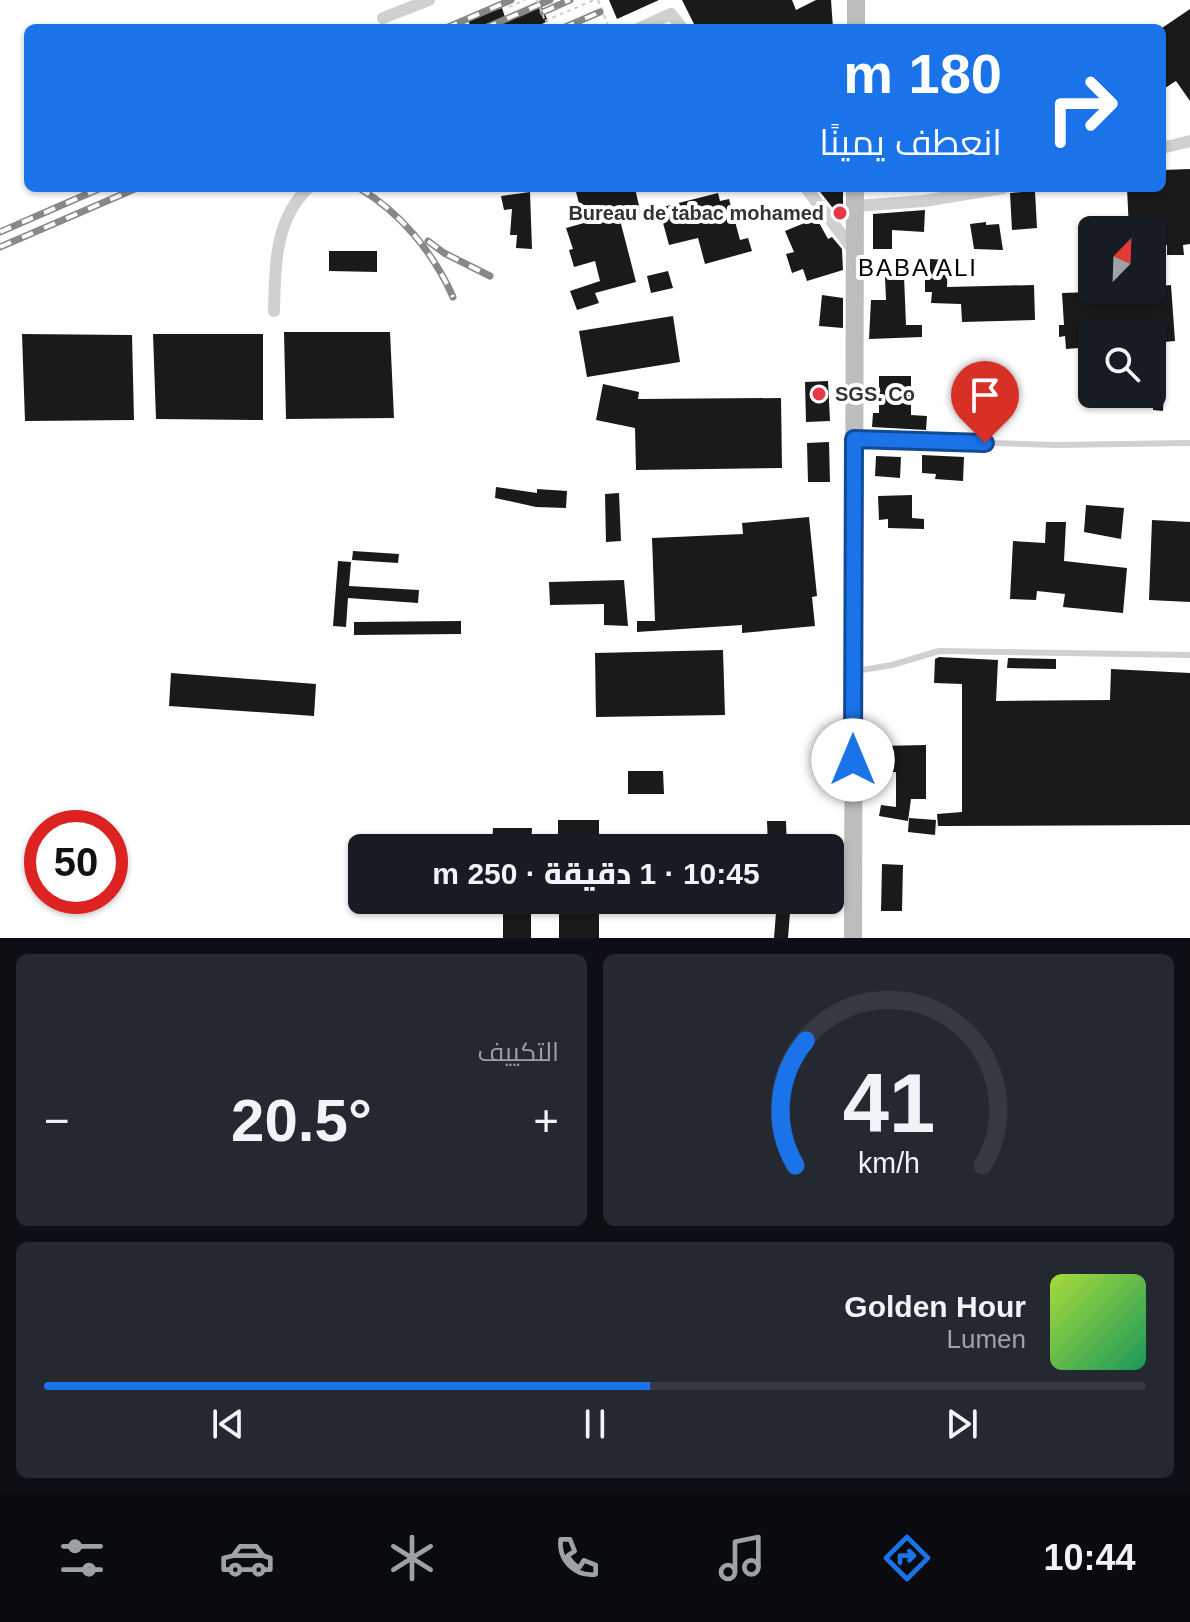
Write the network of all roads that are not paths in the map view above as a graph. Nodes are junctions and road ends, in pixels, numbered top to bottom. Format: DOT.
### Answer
graph roads {
  1 [pos="429,0"];
  2 [pos="856,0"];
  3 [pos="383,18"];
  4 [pos="649,24"];
  5 [pos="679,24"];
  6 [pos="856,24"];
  7 [pos="1190,141"];
  8 [pos="1166,147"];
  9 [pos="305,192"];
  10 [pos="809,192"];
  11 [pos="979,192"];
  12 [pos="855,197"];
  13 [pos="855,252"];
  14 [pos="274,311"];
  15 [pos="854,439"];
  16 [pos="1190,443"];
  17 [pos="1190,655"];
  18 [pos="853,671"];
  19 [pos="853,938"];
  1 -- 3 [label="street"];
  2 -- 6 [label="main road"];
  4 -- 5 [label="street"];
  7 -- 8 [label="street"];
  9 -- 14 [label="street"];
  10 -- 13 [label="street"];
  11 -- 12 [label="street"];
  12 -- 13 [label="main road"];
  13 -- 15 [label="main road"];
  15 -- 16 [label="lane"];
  15 -- 18 [label="main road"];
  17 -- 18 [label="lane"];
  18 -- 19 [label="main road"];
}
